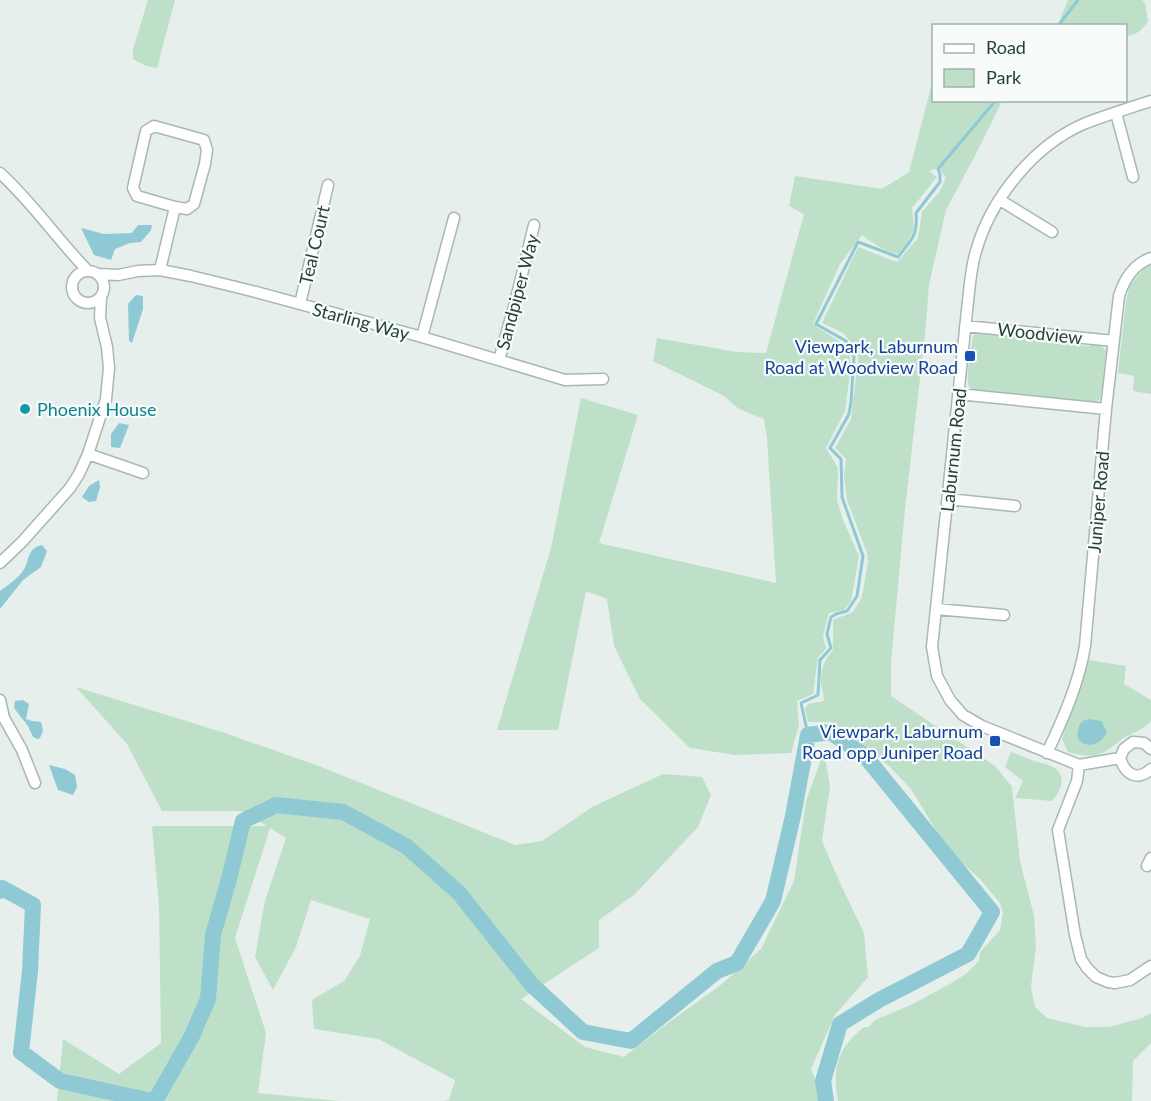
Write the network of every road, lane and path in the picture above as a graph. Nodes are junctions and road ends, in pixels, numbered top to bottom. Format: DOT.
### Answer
graph roads {
  1 [pos="1151,101"];
  2 [pos="1116,113"];
  3 [pos="0,173"];
  4 [pos="1133,177"];
  5 [pos="328,185"];
  6 [pos="1000,200"];
  7 [pos="175,207"];
  8 [pos="454,218"];
  9 [pos="534,225"];
  10 [pos="1052,232"];
  11 [pos="68,251"];
  12 [pos="1151,258"];
  13 [pos="160,270"];
  14 [pos="93,272"];
  15 [pos="118,275"];
  16 [pos="75,278"];
  17 [pos="102,292"];
  18 [pos="88,303"];
  19 [pos="300,304"];
  20 [pos="100,318"];
  21 [pos="965,326"];
  22 [pos="422,338"];
  23 [pos="1114,341"];
  24 [pos="499,360"];
  25 [pos="603,379"];
  26 [pos="958,394"];
  27 [pos="1106,410"];
  28 [pos="88,454"];
  29 [pos="143,473"];
  30 [pos="948,499"];
  31 [pos="1016,506"];
  32 [pos="0,563"];
  33 [pos="936,609"];
  34 [pos="1004,615"];
  35 [pos="0,700"];
  36 [pos="1150,745"];
  37 [pos="1047,753"];
  38 [pos="1120,758"];
  39 [pos="1079,765"];
  40 [pos="1151,770"];
  41 [pos="34,783"];
  42 [pos="1151,966"];
  1 -- 2 [label="street, Laburnum Road"];
  2 -- 4 [label="street"];
  2 -- 6 [label="street, Laburnum Road"];
  3 -- 11 [label="street"];
  5 -- 19 [label="street, Teal Court"];
  6 -- 10 [label="street"];
  6 -- 21 [label="street, Laburnum Road"];
  7 -- 7 [label="street"];
  7 -- 13 [label="street"];
  8 -- 22 [label="street"];
  9 -- 24 [label="street, Sandpiper Way"];
  11 -- 14 [label="street"];
  11 -- 16 [label="street"];
  12 -- 23 [label="street, Juniper Road"];
  13 -- 15 [label="street, Starling Way"];
  13 -- 19 [label="street, Starling Way"];
  14 -- 15 [label="street, Starling Way"];
  14 -- 16 [label="street"];
  14 -- 17 [label="street"];
  15 -- 17 [label="street"];
  16 -- 18 [label="street"];
  17 -- 18 [label="street"];
  17 -- 20 [label="street"];
  18 -- 20 [label="street"];
  19 -- 22 [label="street, Starling Way"];
  20 -- 28 [label="street"];
  21 -- 23 [label="street, Woodview"];
  21 -- 26 [label="street, Laburnum Road"];
  22 -- 24 [label="street, Starling Way"];
  23 -- 27 [label="street, Juniper Road"];
  24 -- 25 [label="street, Starling Way"];
  26 -- 27 [label="street"];
  26 -- 30 [label="street, Laburnum Road"];
  27 -- 37 [label="street, Juniper Road"];
  28 -- 29 [label="street"];
  28 -- 32 [label="street"];
  30 -- 31 [label="street"];
  30 -- 33 [label="street, Laburnum Road"];
  33 -- 34 [label="street"];
  33 -- 37 [label="street, Laburnum Road"];
  35 -- 41 [label="street"];
  36 -- 38 [label="street"];
  37 -- 39 [label="street, Laburnum Road"];
  38 -- 39 [label="street"];
  38 -- 40 [label="street"];
  39 -- 42 [label="street"];
}
